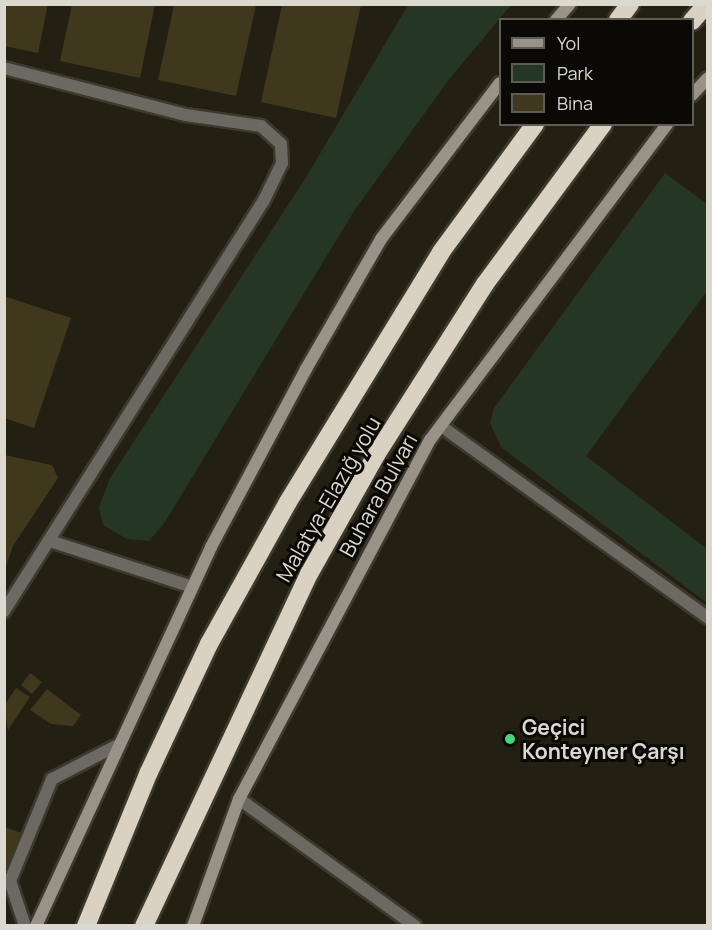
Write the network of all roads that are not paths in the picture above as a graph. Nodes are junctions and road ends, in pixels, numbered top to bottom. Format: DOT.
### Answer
graph roads {
  1 [pos="570,4"];
  2 [pos="630,4"];
  3 [pos="707,4"];
  4 [pos="558,18"];
  5 [pos="620,18"];
  6 [pos="694,20"];
  7 [pos="4,68"];
  8 [pos="708,78"];
  9 [pos="499,86"];
  10 [pos="694,94"];
  11 [pos="534,126"];
  12 [pos="602,126"];
  13 [pos="666,126"];
  14 [pos="441,426"];
  15 [pos="50,541"];
  16 [pos="192,587"];
  17 [pos="4,612"];
  18 [pos="708,618"];
  19 [pos="116,746"];
  20 [pos="239,798"];
  21 [pos="25,926"];
  22 [pos="36,926"];
  23 [pos="86,926"];
  24 [pos="144,926"];
  25 [pos="193,926"];
  26 [pos="416,926"];
  1 -- 4 [label="main road"];
  2 -- 5 [label="highway"];
  3 -- 6 [label="highway"];
  7 -- 15 [label="street"];
  8 -- 10 [label="main road"];
  9 -- 16 [label="main road"];
  11 -- 23 [label="highway, Malatya-Elazığ yolu"];
  12 -- 24 [label="highway, Malatya-Elazığ yolu"];
  13 -- 14 [label="main road, Buhara Bulvarı"];
  14 -- 18 [label="street"];
  14 -- 20 [label="main road, Buhara Bulvarı"];
  15 -- 16 [label="street"];
  15 -- 17 [label="street"];
  16 -- 19 [label="main road"];
  19 -- 21 [label="street"];
  19 -- 22 [label="main road"];
  20 -- 25 [label="main road, Buhara Bulvarı"];
  20 -- 26 [label="street"];
}
